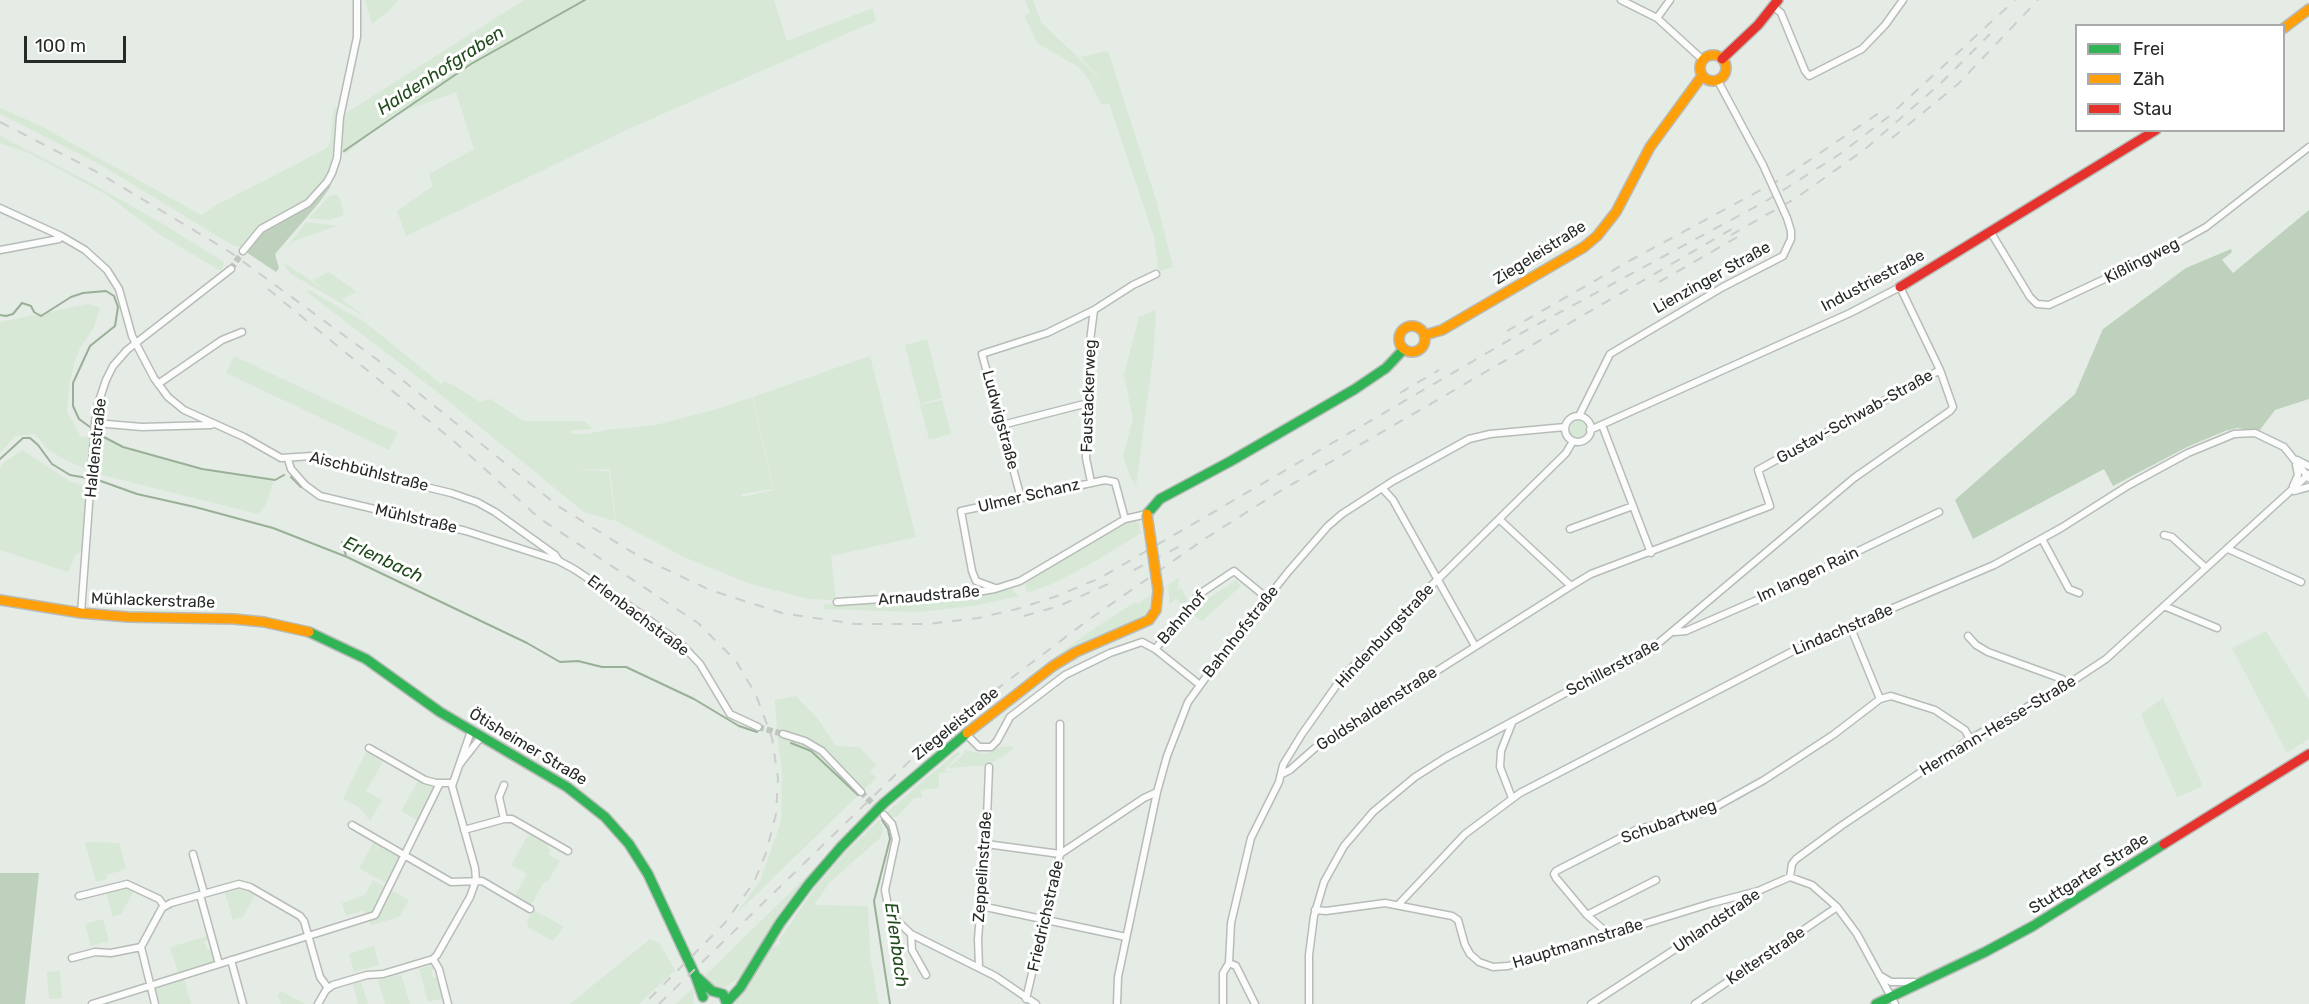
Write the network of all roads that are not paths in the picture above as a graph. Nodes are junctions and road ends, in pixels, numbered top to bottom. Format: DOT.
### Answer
graph roads {
  1 [pos="357,0"];
  2 [pos="1621,0"];
  3 [pos="1670,0"];
  4 [pos="1903,0"];
  5 [pos="1776,3"];
  6 [pos="2309,9"];
  7 [pos="1657,18"];
  8 [pos="2285,27"];
  9 [pos="1722,59"];
  10 [pos="1703,60"];
  11 [pos="1702,75"];
  12 [pos="1718,81"];
  13 [pos="2153,132"];
  14 [pos="2309,147"];
  15 [pos="0,208"];
  16 [pos="1990,231"];
  17 [pos="61,236"];
  18 [pos="0,250"];
  19 [pos="243,251"];
  20 [pos="231,269"];
  21 [pos="1156,274"];
  22 [pos="1900,287"];
  23 [pos="1094,310"];
  24 [pos="242,332"];
  25 [pos="1425,335"];
  26 [pos="136,343"];
  27 [pos="1404,349"];
  28 [pos="1940,370"];
  29 [pos="158,384"];
  30 [pos="1088,403"];
  31 [pos="1580,417"];
  32 [pos="95,423"];
  33 [pos="212,424"];
  34 [pos="1002,425"];
  35 [pos="1602,425"];
  36 [pos="1565,427"];
  37 [pos="1590,430"];
  38 [pos="1573,441"];
  39 [pos="2292,456"];
  40 [pos="288,459"];
  41 [pos="2309,466"];
  42 [pos="2308,476"];
  43 [pos="1091,482"];
  44 [pos="2309,487"];
  45 [pos="1383,489"];
  46 [pos="2286,496"];
  47 [pos="1021,498"];
  48 [pos="1634,506"];
  49 [pos="1939,512"];
  50 [pos="1147,514"];
  51 [pos="1125,519"];
  52 [pos="1498,519"];
  53 [pos="1570,529"];
  54 [pos="2164,535"];
  55 [pos="2042,539"];
  56 [pos="2228,549"];
  57 [pos="1651,553"];
  58 [pos="559,561"];
  59 [pos="2206,568"];
  60 [pos="1438,580"];
  61 [pos="2301,582"];
  62 [pos="1571,586"];
  63 [pos="995,589"];
  64 [pos="2079,593"];
  65 [pos="1267,598"];
  66 [pos="0,600"];
  67 [pos="837,602"];
  68 [pos="2164,606"];
  69 [pos="81,613"];
  70 [pos="1850,626"];
  71 [pos="2217,628"];
  72 [pos="305,630"];
  73 [pos="1675,632"];
  74 [pos="1968,636"];
  75 [pos="1475,646"];
  76 [pos="1155,649"];
  77 [pos="2068,684"];
  78 [pos="1200,685"];
  79 [pos="1880,699"];
  80 [pos="1513,722"];
  81 [pos="1060,724"];
  82 [pos="758,727"];
  83 [pos="471,731"];
  84 [pos="783,734"];
  85 [pos="966,734"];
  86 [pos="481,737"];
  87 [pos="1970,739"];
  88 [pos="369,748"];
  89 [pos="2309,754"];
  90 [pos="459,765"];
  91 [pos="989,767"];
  92 [pos="1282,774"];
  93 [pos="440,783"];
  94 [pos="452,783"];
  95 [pos="504,785"];
  96 [pos="861,792"];
  97 [pos="1157,792"];
  98 [pos="1512,798"];
  99 [pos="884,815"];
  100 [pos="504,819"];
  101 [pos="352,825"];
  102 [pos="464,830"];
  103 [pos="986,844"];
  104 [pos="568,850"];
  105 [pos="193,854"];
  106 [pos="1060,854"];
  107 [pos="405,856"];
  108 [pos="1790,877"];
  109 [pos="476,880"];
  110 [pos="1656,880"];
  111 [pos="1758,891"];
  112 [pos="202,894"];
  113 [pos="79,896"];
  114 [pos="1398,905"];
  115 [pos="164,906"];
  116 [pos="981,906"];
  117 [pos="1837,907"];
  118 [pos="530,909"];
  119 [pos="1315,910"];
  120 [pos="1587,915"];
  121 [pos="1045,920"];
  122 [pos="911,934"];
  123 [pos="308,936"];
  124 [pos="1607,936"];
  125 [pos="1126,938"];
  126 [pos="141,947"];
  127 [pos="72,958"];
  128 [pos="433,959"];
  129 [pos="231,960"];
  130 [pos="1229,963"];
  131 [pos="219,964"];
  132 [pos="979,967"];
  133 [pos="926,975"];
  134 [pos="1879,975"];
  135 [pos="696,977"];
  136 [pos="1932,977"];
  137 [pos="150,986"];
  138 [pos="328,988"];
  139 [pos="712,991"];
  140 [pos="1026,999"];
  141 [pos="726,1000"];
  142 [pos="1893,1000"];
  143 [pos="702,1001"];
  144 [pos="92,1004"];
  145 [pos="155,1004"];
  146 [pos="243,1004"];
  147 [pos="318,1004"];
  148 [pos="448,1004"];
  149 [pos="1036,1004"];
  150 [pos="1118,1004"];
  151 [pos="1223,1004"];
  152 [pos="1255,1004"];
  153 [pos="1309,1004"];
  154 [pos="1591,1004"];
  155 [pos="1695,1004"];
  156 [pos="1876,1004"];
  1 -- 19 [label="street"];
  2 -- 7 [label="street"];
  3 -- 7 [label="street"];
  4 -- 5 [label="street"];
  5 -- 9 [label="street"];
  6 -- 8 [label="street"];
  7 -- 10 [label="street"];
  9 -- 10 [label="street"];
  9 -- 12 [label="street"];
  10 -- 11 [label="street"];
  11 -- 12 [label="street"];
  11 -- 25 [label="street, Ziegeleistraße"];
  12 -- 31 [label="street, Lienzinger Straße, bridge"];
  13 -- 16 [label="street, Industriestraße"];
  14 -- 16 [label="street, Kißlingweg"];
  15 -- 17 [label="street"];
  16 -- 22 [label="street, Industriestraße"];
  17 -- 18 [label="street"];
  17 -- 26 [label="street"];
  20 -- 26 [label="street, Haldenstraße"];
  21 -- 23 [label="street, Ludwigstraße"];
  22 -- 28 [label="street, Schillerstraße"];
  22 -- 35 [label="street, Industriestraße"];
  23 -- 30 [label="street, Faustackerweg"];
  23 -- 34 [label="street, Ludwigstraße"];
  24 -- 29 [label="street"];
  25 -- 27 [label="street, Ziegeleistraße"];
  25 -- 27 [label="street, Ziegeleistraße"];
  26 -- 29 [label="street"];
  26 -- 32 [label="street, Haldenstraße"];
  27 -- 50 [label="street, Ziegeleistraße"];
  28 -- 57 [label="street, Gustav-Schwab-Straße"];
  28 -- 73 [label="street, Schillerstraße"];
  29 -- 33 [label="street"];
  30 -- 34 [label="street"];
  30 -- 43 [label="street, Faustackerweg"];
  31 -- 36 [label="street"];
  31 -- 37 [label="street"];
  32 -- 33 [label="street, Aischbühlstraße"];
  32 -- 69 [label="street, Haldenstraße"];
  33 -- 40 [label="street, Aischbühlstraße"];
  34 -- 47 [label="street, Ludwigstraße"];
  35 -- 37 [label="street, Industriestraße"];
  35 -- 48 [label="street"];
  36 -- 38 [label="street"];
  36 -- 45 [label="street, Bahnhofstraße"];
  37 -- 38 [label="street"];
  38 -- 52 [label="street, Hindenburgstraße"];
  39 -- 41 [label="street"];
  39 -- 42 [label="street, Lindachstraße"];
  39 -- 46 [label="street"];
  39 -- 55 [label="street, Lindachstraße"];
  40 -- 58 [label="street, Aischbühlstraße"];
  40 -- 58 [label="street, Mühlstraße"];
  42 -- 46 [label="street, Hermann-Hesse-Straße"];
  43 -- 47 [label="street, Ulmer Schanz"];
  43 -- 51 [label="street, Ulmer Schanz"];
  44 -- 46 [label="street, Hermann-Hesse-Straße"];
  45 -- 60 [label="street"];
  45 -- 65 [label="street, Bahnhofstraße"];
  46 -- 56 [label="street, Hermann-Hesse-Straße"];
  47 -- 63 [label="street, Ulmer Schanz"];
  48 -- 53 [label="street"];
  48 -- 57 [label="street"];
  49 -- 73 [label="street, Im langen Rain"];
  50 -- 51 [label="street, Ziegeleistraße"];
  50 -- 85 [label="street, Ziegeleistraße, bridge"];
  51 -- 63 [label="street, Arnaudstraße"];
  52 -- 60 [label="street, Hindenburgstraße"];
  52 -- 62 [label="street"];
  54 -- 59 [label="street"];
  55 -- 64 [label="street"];
  55 -- 70 [label="street, Lindachstraße"];
  56 -- 59 [label="street, Hermann-Hesse-Straße"];
  56 -- 61 [label="street"];
  57 -- 62 [label="street, Goldshaldenstraße"];
  58 -- 82 [label="street, Erlenbachstraße"];
  59 -- 68 [label="street, Hermann-Hesse-Straße"];
  60 -- 75 [label="street"];
  60 -- 92 [label="street, Hindenburgstraße"];
  62 -- 75 [label="street, Goldshaldenstraße"];
  63 -- 67 [label="street, Arnaudstraße"];
  65 -- 76 [label="street, Bahnhof"];
  65 -- 78 [label="street, Bahnhofstraße"];
  66 -- 69 [label="street, Mühlackerstraße"];
  68 -- 71 [label="street"];
  68 -- 77 [label="street, Hermann-Hesse-Straße"];
  69 -- 72 [label="street, Mühlackerstraße"];
  70 -- 79 [label="street"];
  70 -- 98 [label="street, Lindachstraße"];
  72 -- 83 [label="street, Ötisheimer Straße"];
  73 -- 80 [label="street, Schillerstraße"];
  74 -- 77 [label="street"];
  75 -- 92 [label="street, Goldshaldenstraße"];
  76 -- 78 [label="street"];
  76 -- 85 [label="street"];
  77 -- 87 [label="street, Hermann-Hesse-Straße"];
  78 -- 97 [label="street, Bahnhofstraße"];
  79 -- 87 [label="street"];
  79 -- 120 [label="street, Schubartweg"];
  80 -- 98 [label="street"];
  80 -- 119 [label="street, Schillerstraße"];
  81 -- 106 [label="street, Friedrichstraße"];
  83 -- 86 [label="street, Ötisheimer Straße"];
  83 -- 90 [label="street"];
  84 -- 96 [label="street"];
  85 -- 141 [label="street, Ziegeleistraße"];
  86 -- 90 [label="street"];
  86 -- 135 [label="street, Ötisheimer Straße"];
  87 -- 108 [label="street, Hermann-Hesse-Straße"];
  88 -- 93 [label="street"];
  89 -- 136 [label="street, Stuttgarter Straße"];
  90 -- 94 [label="street"];
  91 -- 103 [label="street, Zeppelinstraße"];
  92 -- 130 [label="street, Hindenburgstraße"];
  93 -- 94 [label="street"];
  93 -- 107 [label="street"];
  94 -- 102 [label="street"];
  95 -- 100 [label="street"];
  97 -- 106 [label="street"];
  97 -- 125 [label="street, Bahnhofstraße"];
  98 -- 114 [label="street, Lindachstraße"];
  99 -- 122 [label="street"];
  100 -- 102 [label="street"];
  100 -- 104 [label="street"];
  101 -- 107 [label="street"];
  102 -- 109 [label="street"];
  103 -- 106 [label="street"];
  103 -- 116 [label="street, Zeppelinstraße"];
  105 -- 112 [label="street"];
  106 -- 121 [label="street, Friedrichstraße"];
  107 -- 109 [label="street"];
  107 -- 123 [label="street"];
  108 -- 111 [label="street, Uhlandstraße"];
  108 -- 117 [label="street"];
  109 -- 118 [label="street"];
  109 -- 128 [label="street"];
  110 -- 120 [label="street"];
  111 -- 124 [label="street, Hauptmannstraße"];
  111 -- 154 [label="street, Uhlandstraße"];
  112 -- 115 [label="street"];
  112 -- 123 [label="street"];
  112 -- 131 [label="street"];
  113 -- 115 [label="street"];
  114 -- 119 [label="street, Hauptmannstraße"];
  114 -- 124 [label="street, Hauptmannstraße"];
  115 -- 126 [label="street"];
  116 -- 121 [label="street"];
  116 -- 132 [label="street, Zeppelinstraße"];
  117 -- 134 [label="street"];
  117 -- 155 [label="street, Kelterstraße"];
  119 -- 153 [label="street, Schillerstraße"];
  120 -- 124 [label="street, Schubartweg"];
  121 -- 125 [label="street"];
  121 -- 140 [label="street, Friedrichstraße"];
  122 -- 132 [label="street"];
  122 -- 133 [label="street"];
  123 -- 129 [label="street"];
  123 -- 138 [label="street"];
  125 -- 150 [label="street, Bahnhofstraße"];
  126 -- 127 [label="street"];
  126 -- 137 [label="street"];
  128 -- 138 [label="street"];
  128 -- 148 [label="street"];
  129 -- 131 [label="street"];
  129 -- 146 [label="street"];
  130 -- 151 [label="street, Hindenburgstraße"];
  130 -- 152 [label="street"];
  131 -- 137 [label="street"];
  132 -- 140 [label="street"];
  134 -- 136 [label="street"];
  134 -- 142 [label="street"];
  135 -- 139 [label="street"];
  135 -- 143 [label="street, Ötisheimer Straße"];
  136 -- 142 [label="street, Stuttgarter Straße"];
  137 -- 144 [label="street"];
  137 -- 145 [label="street"];
  138 -- 147 [label="street"];
  139 -- 141 [label="street"];
  139 -- 143 [label="street"];
  140 -- 149 [label="street"];
  142 -- 156 [label="street, Stuttgarter Straße"];
}
